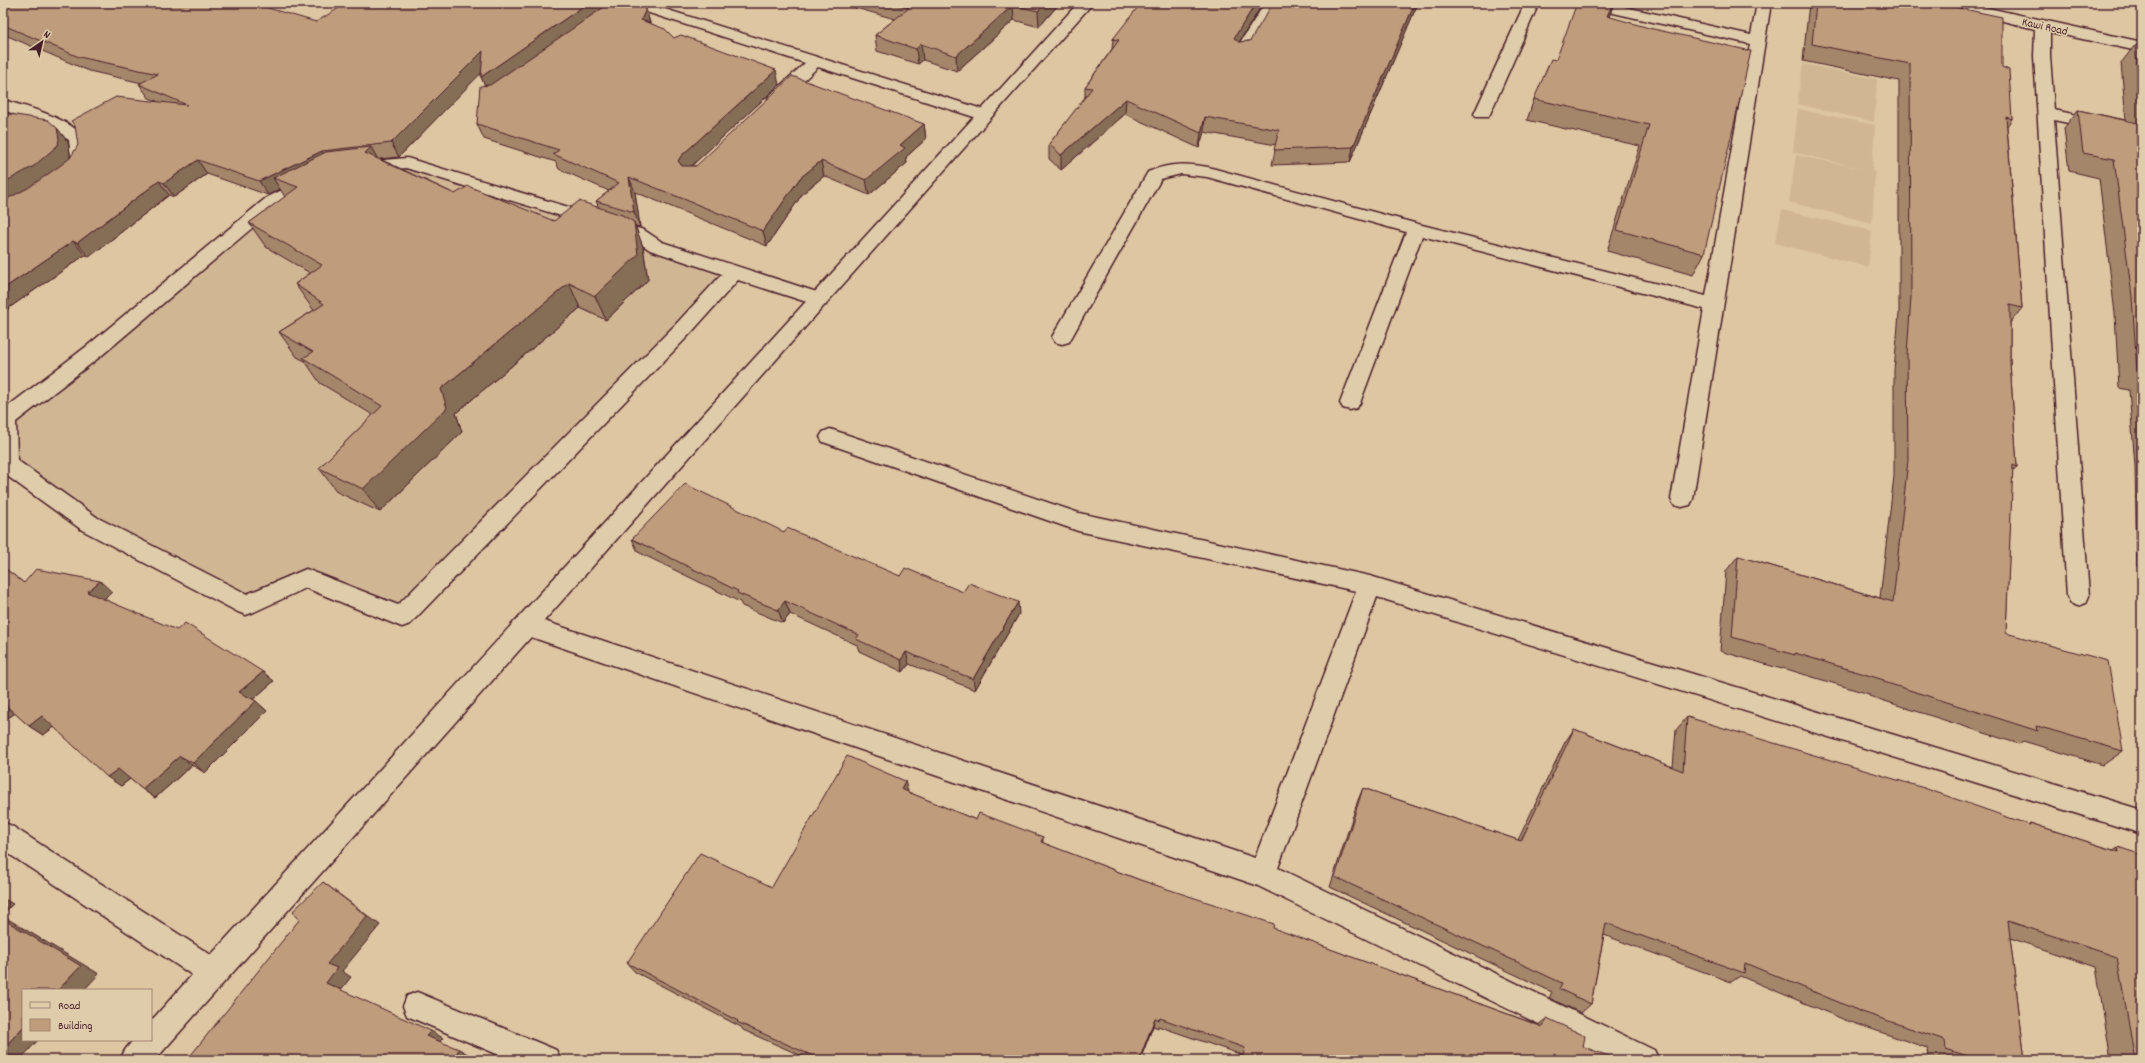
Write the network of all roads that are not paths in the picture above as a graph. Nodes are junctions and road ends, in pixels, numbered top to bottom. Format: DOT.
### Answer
graph roads {
  1 [pos="1086,3"];
  2 [pos="1272,3"];
  3 [pos="1532,3"];
  4 [pos="1587,3"];
  5 [pos="1764,3"];
  6 [pos="1948,3"];
  7 [pos="1978,6"];
  8 [pos="602,17"];
  9 [pos="2043,26"];
  10 [pos="1758,41"];
  11 [pos="2142,47"];
  12 [pos="1242,52"];
  13 [pos="816,61"];
  14 [pos="3,105"];
  15 [pos="766,108"];
  16 [pos="2046,113"];
  17 [pos="1482,114"];
  18 [pos="985,115"];
  19 [pos="2142,134"];
  20 [pos="57,180"];
  21 [pos="1416,229"];
  22 [pos="734,272"];
  23 [pos="819,300"];
  24 [pos="1714,305"];
  25 [pos="1062,337"];
  26 [pos="1350,403"];
  27 [pos="830,437"];
  28 [pos="1682,499"];
  29 [pos="1370,585"];
  30 [pos="2078,596"];
  31 [pos="526,625"];
  32 [pos="2142,822"];
  33 [pos="3,835"];
  34 [pos="1262,874"];
  35 [pos="214,973"];
  36 [pos="417,1006"];
  37 [pos="135,1060"];
  38 [pos="546,1060"];
  39 [pos="1644,1060"];
  1 -- 18 [label="street"];
  2 -- 12 [label="street"];
  3 -- 17 [label="street"];
  4 -- 10 [label="street"];
  5 -- 10 [label="street"];
  6 -- 7 [label="street, Kawi Road"];
  7 -- 9 [label="street, Kawi Road"];
  8 -- 13 [label="street"];
  9 -- 11 [label="street, Kawi Road"];
  9 -- 16 [label="street"];
  10 -- 24 [label="street"];
  13 -- 15 [label="street"];
  13 -- 18 [label="street"];
  14 -- 20 [label="street"];
  16 -- 19 [label="street"];
  16 -- 30 [label="street"];
  18 -- 23 [label="street"];
  21 -- 24 [label="street"];
  21 -- 25 [label="street"];
  21 -- 26 [label="street"];
  22 -- 22 [label="street"];
  22 -- 23 [label="street"];
  23 -- 31 [label="street"];
  24 -- 28 [label="street"];
  27 -- 29 [label="street"];
  29 -- 32 [label="street"];
  29 -- 34 [label="street"];
  31 -- 34 [label="street"];
  31 -- 35 [label="street"];
  33 -- 35 [label="street"];
  34 -- 39 [label="street"];
  35 -- 37 [label="street"];
  36 -- 38 [label="street"];
}
